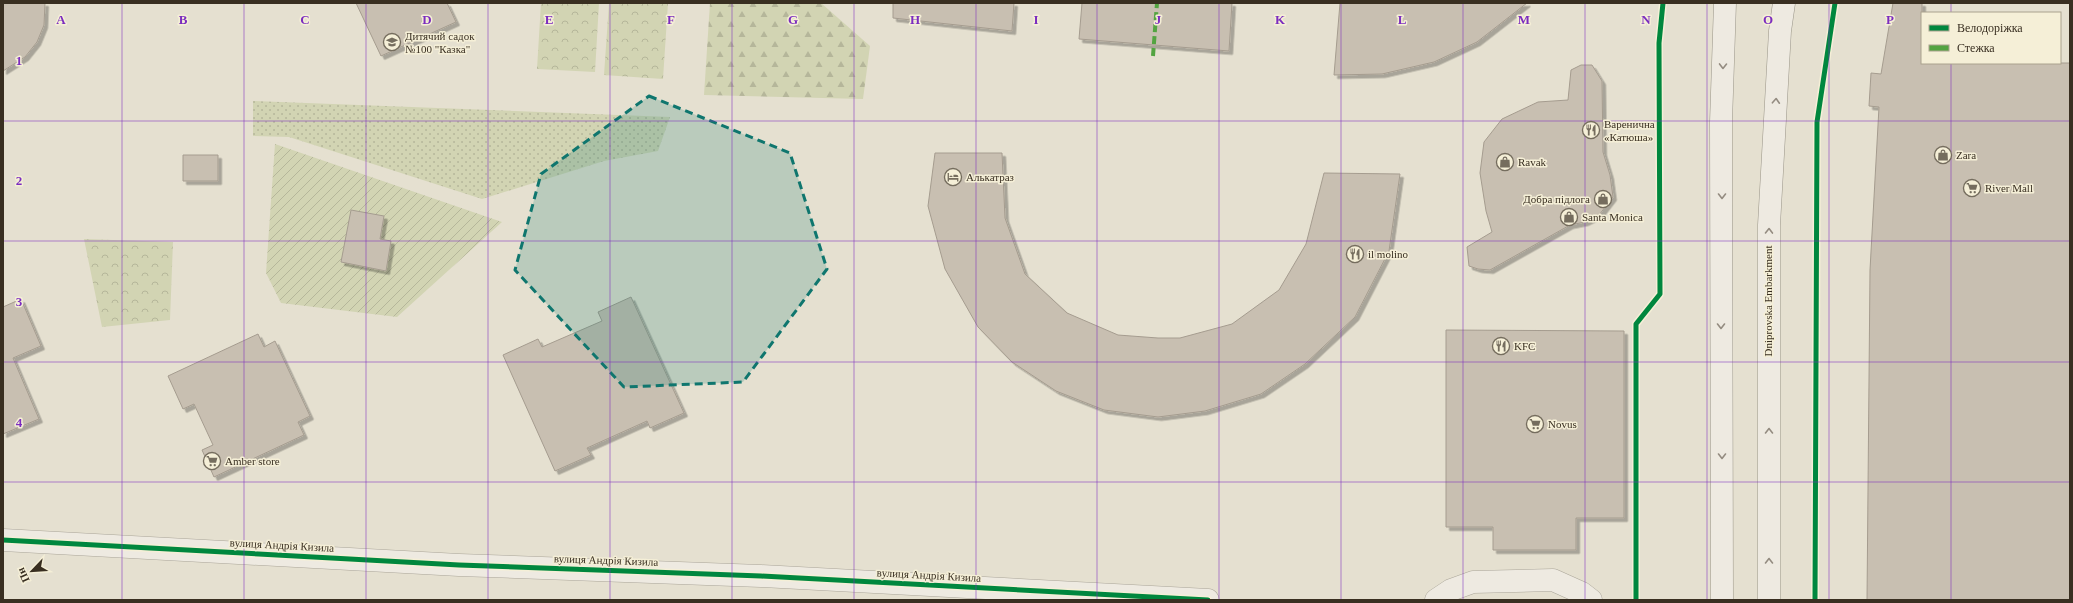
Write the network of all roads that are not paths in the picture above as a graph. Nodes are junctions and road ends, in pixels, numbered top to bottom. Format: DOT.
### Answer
graph roads {
  1 [pos="1724,3"];
  2 [pos="1784,3"];
  3 [pos="3,540"];
  4 [pos="1208,600"];
  5 [pos="1436,600"];
  6 [pos="1591,600"];
  7 [pos="1722,600"];
  8 [pos="1769,600"];
  1 -- 7 [label="street, one-way"];
  8 -- 2 [label="street, Dniprovska Embarkment, one-way"];
  3 -- 4 [label="street, вулиця Андрія Кизила"];
  5 -- 6 [label="street"];
}
